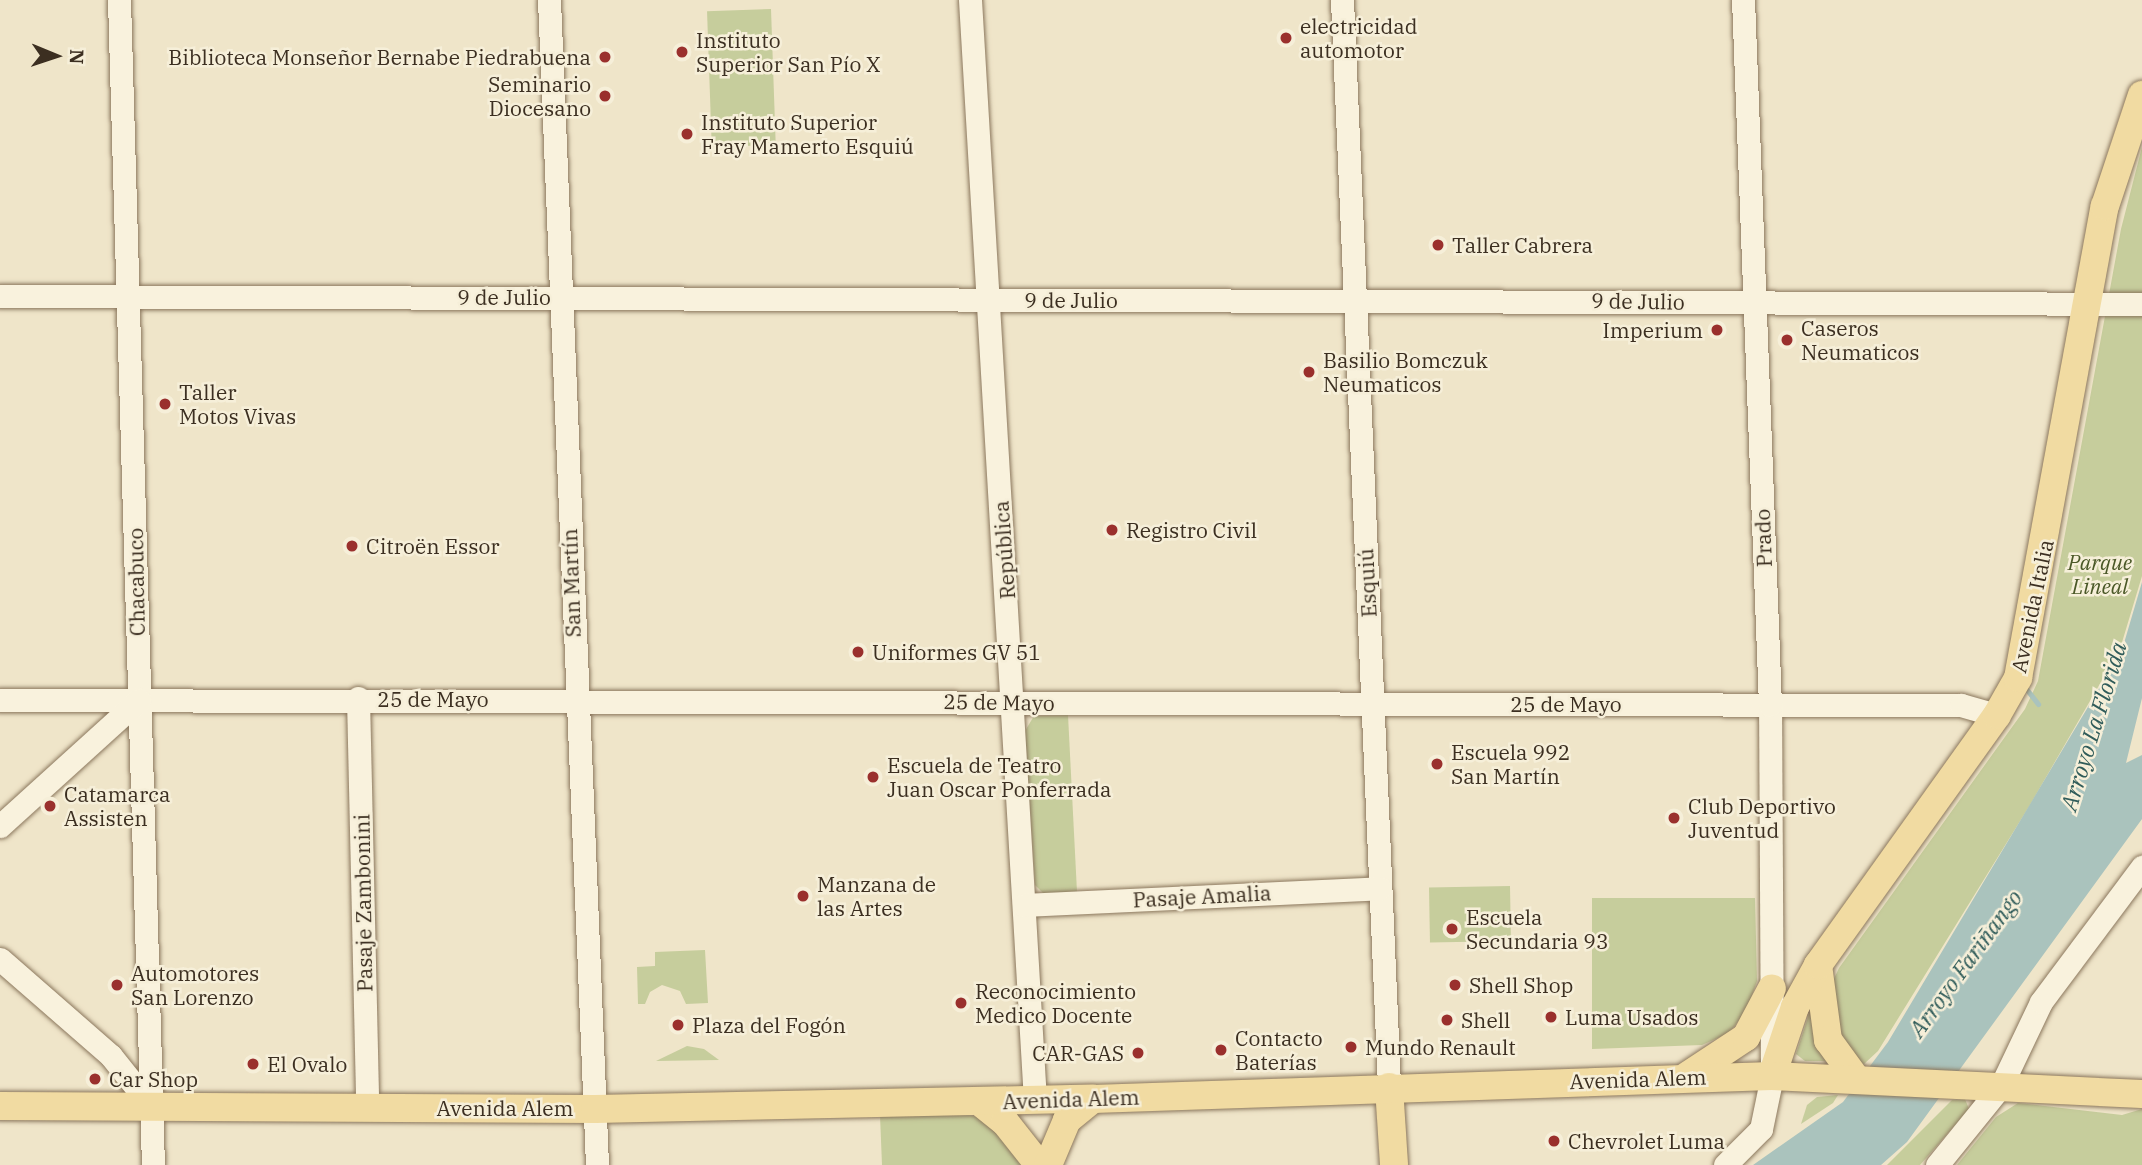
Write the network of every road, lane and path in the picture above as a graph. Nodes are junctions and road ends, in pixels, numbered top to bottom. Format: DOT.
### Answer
graph roads {
  1 [pos="119,0"];
  2 [pos="550,0"];
  3 [pos="970,0"];
  4 [pos="1342,0"];
  5 [pos="1743,0"];
  6 [pos="2142,94"];
  7 [pos="0,296"];
  8 [pos="129,296"];
  9 [pos="561,297"];
  10 [pos="1353,298"];
  11 [pos="988,301"];
  12 [pos="1753,302"];
  13 [pos="2142,304"];
  14 [pos="2087,305"];
  15 [pos="358,698"];
  16 [pos="139,699"];
  17 [pos="0,700"];
  18 [pos="576,700"];
  19 [pos="1013,703"];
  20 [pos="1373,704"];
  21 [pos="1770,705"];
  22 [pos="1997,715"];
  23 [pos="0,826"];
  24 [pos="2136,874"];
  25 [pos="1380,888"];
  26 [pos="1024,905"];
  27 [pos="0,960"];
  28 [pos="1818,965"];
  29 [pos="1772,988"];
  30 [pos="1772,1076"];
  31 [pos="1855,1077"];
  32 [pos="1684,1078"];
  33 [pos="2001,1086"];
  34 [pos="1389,1087"];
  35 [pos="2142,1094"];
  36 [pos="1093,1099"];
  37 [pos="1035,1101"];
  38 [pos="981,1102"];
  39 [pos="0,1105"];
  40 [pos="151,1106"];
  41 [pos="367,1107"];
  42 [pos="595,1109"];
  43 [pos="153,1165"];
  44 [pos="597,1165"];
  45 [pos="1043,1165"];
  46 [pos="1394,1165"];
  47 [pos="1724,1165"];
  48 [pos="1937,1165"];
  1 -- 8 [label="street, Chacabuco"];
  2 -- 9 [label="street, San Martín"];
  3 -- 11 [label="street, República"];
  4 -- 10 [label="street, Esquiú"];
  5 -- 12 [label="street, Prado"];
  6 -- 14 [label="main road, Avenida Italia"];
  7 -- 8 [label="street, 9 de Julio"];
  8 -- 9 [label="street, 9 de Julio"];
  8 -- 16 [label="street, Chacabuco"];
  9 -- 11 [label="street, 9 de Julio"];
  9 -- 18 [label="street, San Martín"];
  10 -- 11 [label="street, 9 de Julio"];
  10 -- 12 [label="street, 9 de Julio"];
  10 -- 20 [label="street, Esquiú"];
  11 -- 19 [label="street, República"];
  12 -- 14 [label="street, 9 de Julio"];
  12 -- 21 [label="street, Prado"];
  13 -- 14 [label="street, 9 de Julio"];
  14 -- 22 [label="main road, Avenida Italia"];
  15 -- 16 [label="street, 25 de Mayo"];
  15 -- 18 [label="street, 25 de Mayo"];
  15 -- 41 [label="street, Pasaje Zambonini"];
  16 -- 17 [label="street, 25 de Mayo"];
  16 -- 23 [label="street"];
  16 -- 40 [label="street, Chacabuco"];
  18 -- 19 [label="street, 25 de Mayo"];
  18 -- 42 [label="street, San Martín"];
  19 -- 20 [label="street, 25 de Mayo"];
  19 -- 26 [label="street, República"];
  20 -- 21 [label="street, 25 de Mayo"];
  20 -- 25 [label="street, Esquiú"];
  21 -- 22 [label="street, 25 de Mayo"];
  21 -- 29 [label="street, Prado"];
  22 -- 28 [label="main road, Avenida Italia"];
  24 -- 33 [label="street"];
  25 -- 26 [label="street, Pasaje Amalia"];
  25 -- 34 [label="street, Esquiú"];
  26 -- 37 [label="street, República"];
  27 -- 40 [label="street"];
  28 -- 30 [label="main road, Avenida Italia"];
  28 -- 31 [label="main road"];
  29 -- 30 [label="street, Prado"];
  29 -- 32 [label="main road"];
  30 -- 31 [label="main road, Avenida Alem"];
  30 -- 32 [label="main road, Avenida Alem"];
  30 -- 47 [label="street, Avenida Italia"];
  31 -- 33 [label="main road, Avenida Alem"];
  32 -- 34 [label="main road, Avenida Alem"];
  33 -- 35 [label="main road, Avenida Alem"];
  33 -- 48 [label="street"];
  34 -- 36 [label="main road, Avenida Alem"];
  34 -- 46 [label="main road, Esquiú"];
  36 -- 37 [label="main road, Avenida Alem"];
  36 -- 45 [label="main road"];
  37 -- 38 [label="main road, Avenida Alem"];
  37 -- 45 [label="main road"];
  38 -- 42 [label="main road, Avenida Alem"];
  38 -- 45 [label="main road"];
  39 -- 40 [label="main road, Avenida Alem"];
  40 -- 41 [label="main road, Avenida Alem"];
  40 -- 43 [label="street, Chacabuco"];
  41 -- 42 [label="main road, Avenida Alem"];
  42 -- 44 [label="street, San Martín"];
}
